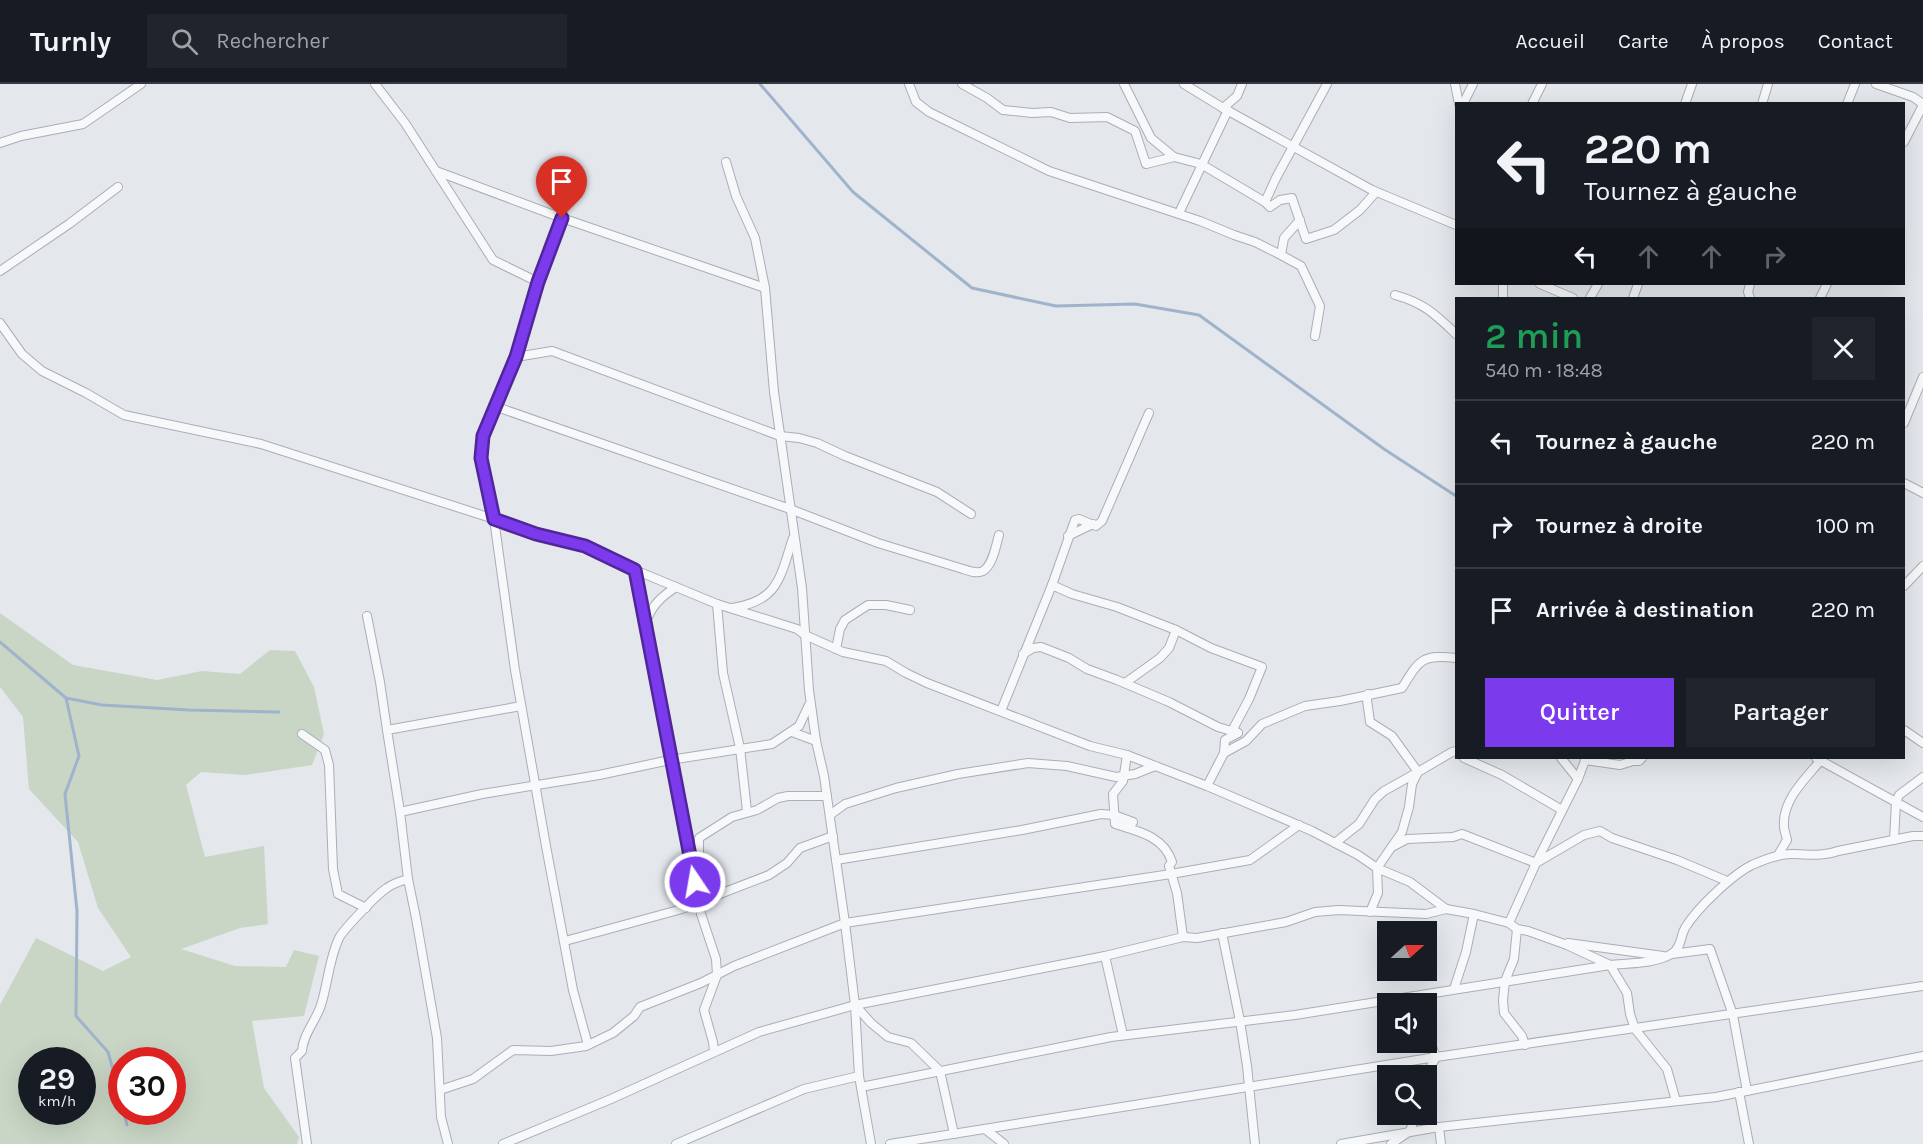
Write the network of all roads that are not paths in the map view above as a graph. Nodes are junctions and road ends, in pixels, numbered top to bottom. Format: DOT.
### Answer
graph roads {
  1 [pos="141,84"];
  2 [pos="375,84"];
  3 [pos="909,84"];
  4 [pos="962,84"];
  5 [pos="1124,84"];
  6 [pos="1184,84"];
  7 [pos="1242,84"];
  8 [pos="1327,84"];
  9 [pos="1455,84"];
  10 [pos="1473,84"];
  11 [pos="1542,84"];
  12 [pos="1692,84"];
  13 [pos="1768,84"];
  14 [pos="1855,84"];
  15 [pos="1876,84"];
  16 [pos="1460,102"];
  17 [pos="1462,102"];
  18 [pos="1533,102"];
  19 [pos="1686,102"];
  20 [pos="1763,102"];
  21 [pos="1848,102"];
  22 [pos="1923,105"];
  23 [pos="1225,109"];
  24 [pos="1905,140"];
  25 [pos="0,143"];
  26 [pos="1294,147"];
  27 [pos="1174,157"];
  28 [pos="726,162"];
  29 [pos="1202,164"];
  30 [pos="436,171"];
  31 [pos="118,187"];
  32 [pos="1376,192"];
  33 [pos="1265,202"];
  34 [pos="1179,213"];
  35 [pos="562,218"];
  36 [pos="1300,220"];
  37 [pos="1455,225"];
  38 [pos="1281,255"];
  39 [pos="0,271"];
  40 [pos="538,282"];
  41 [pos="1542,285"];
  42 [pos="765,288"];
  43 [pos="1395,295"];
  44 [pos="1571,297"];
  45 [pos="0,323"];
  46 [pos="1455,333"];
  47 [pos="1315,336"];
  48 [pos="516,357"];
  49 [pos="1923,377"];
  50 [pos="1921,386"];
  51 [pos="494,406"];
  52 [pos="1149,413"];
  53 [pos="1905,421"];
  54 [pos="780,436"];
  55 [pos="1905,484"];
  56 [pos="1923,493"];
  57 [pos="790,509"];
  58 [pos="972,514"];
  59 [pos="494,519"];
  60 [pos="999,535"];
  61 [pos="794,536"];
  62 [pos="1923,566"];
  63 [pos="635,570"];
  64 [pos="1905,584"];
  65 [pos="1052,585"];
  66 [pos="676,587"];
  67 [pos="717,604"];
  68 [pos="730,608"];
  69 [pos="910,610"];
  70 [pos="367,616"];
  71 [pos="645,624"];
  72 [pos="1176,630"];
  73 [pos="805,635"];
  74 [pos="836,648"];
  75 [pos="1023,654"];
  76 [pos="1455,658"];
  77 [pos="1125,683"];
  78 [pos="1368,694"];
  79 [pos="810,701"];
  80 [pos="521,706"];
  81 [pos="1001,711"];
  82 [pos="387,730"];
  83 [pos="1905,731"];
  84 [pos="792,732"];
  85 [pos="1238,733"];
  86 [pos="302,734"];
  87 [pos="816,741"];
  88 [pos="1923,743"];
  89 [pos="740,748"];
  90 [pos="1224,753"];
  91 [pos="1455,753"];
  92 [pos="1127,755"];
  93 [pos="1466,759"];
  94 [pos="1562,759"];
  95 [pos="1586,759"];
  96 [pos="1641,759"];
  97 [pos="1819,759"];
  98 [pos="670,760"];
  99 [pos="1155,766"];
  100 [pos="1418,772"];
  101 [pos="1124,776"];
  102 [pos="1923,777"];
  103 [pos="1578,779"];
  104 [pos="535,786"];
  105 [pos="1207,786"];
  106 [pos="827,796"];
  107 [pos="1896,802"];
  108 [pos="1562,810"];
  109 [pos="747,811"];
  110 [pos="400,812"];
  111 [pos="830,815"];
  112 [pos="1114,815"];
  113 [pos="1923,817"];
  114 [pos="1133,822"];
  115 [pos="1299,825"];
  116 [pos="833,836"];
  117 [pos="1923,836"];
  118 [pos="1894,840"];
  119 [pos="1335,843"];
  120 [pos="1392,847"];
  121 [pos="1778,855"];
  122 [pos="836,860"];
  123 [pos="1536,863"];
  124 [pos="1377,868"];
  125 [pos="1171,874"];
  126 [pos="408,879"];
  127 [pos="1727,881"];
  128 [pos="699,902"];
  129 [pos="366,908"];
  130 [pos="1446,909"];
  131 [pos="1370,912"];
  132 [pos="1474,914"];
  133 [pos="845,923"];
  134 [pos="1509,923"];
  135 [pos="1517,930"];
  136 [pos="1222,933"];
  137 [pos="1183,937"];
  138 [pos="565,941"];
  139 [pos="1556,941"];
  140 [pos="1668,955"];
  141 [pos="1105,956"];
  142 [pos="1610,965"];
  143 [pos="717,975"];
  144 [pos="1505,981"];
  145 [pos="1923,986"];
  146 [pos="1454,989"];
  147 [pos="1427,993"];
  148 [pos="1377,1001"];
  149 [pos="855,1005"];
  150 [pos="1732,1015"];
  151 [pos="1240,1021"];
  152 [pos="1635,1029"];
  153 [pos="1123,1035"];
  154 [pos="588,1045"];
  155 [pos="1526,1045"];
  156 [pos="714,1051"];
  157 [pos="1434,1053"];
  158 [pos="1923,1056"];
  159 [pos="1436,1058"];
  160 [pos="1432,1065"];
  161 [pos="940,1071"];
  162 [pos="859,1076"];
  163 [pos="1249,1086"];
  164 [pos="861,1087"];
  165 [pos="440,1090"];
  166 [pos="1743,1091"];
  167 [pos="1676,1101"];
  168 [pos="1412,1125"];
  169 [pos="1439,1126"];
  170 [pos="985,1129"];
  171 [pos="1410,1131"];
  172 [pos="954,1134"];
  173 [pos="307,1144"];
  174 [pos="448,1144"];
  175 [pos="503,1144"];
  176 [pos="676,1144"];
  177 [pos="871,1144"];
  178 [pos="890,1144"];
  179 [pos="1004,1144"];
  180 [pos="1255,1144"];
  181 [pos="1341,1144"];
  182 [pos="1391,1144"];
  183 [pos="1441,1144"];
  184 [pos="1749,1144"];
  1 -- 25 [label="street"];
  2 -- 30 [label="street"];
  3 -- 34 [label="street"];
  4 -- 27 [label="street"];
  5 -- 27 [label="street"];
  6 -- 23 [label="street"];
  7 -- 23 [label="street"];
  8 -- 26 [label="street"];
  9 -- 16 [label="street"];
  10 -- 17 [label="street"];
  11 -- 18 [label="street"];
  12 -- 19 [label="street"];
  13 -- 20 [label="street"];
  14 -- 21 [label="street"];
  15 -- 22 [label="street"];
  22 -- 24 [label="street"];
  23 -- 26 [label="street"];
  23 -- 29 [label="street"];
  26 -- 32 [label="street"];
  26 -- 33 [label="street"];
  27 -- 29 [label="street"];
  28 -- 42 [label="street"];
  29 -- 33 [label="street"];
  29 -- 34 [label="street"];
  30 -- 35 [label="street"];
  30 -- 40 [label="street"];
  31 -- 39 [label="street"];
  32 -- 36 [label="street"];
  32 -- 37 [label="street"];
  33 -- 36 [label="street"];
  34 -- 38 [label="street"];
  35 -- 40 [label="street"];
  35 -- 42 [label="street"];
  36 -- 38 [label="street"];
  38 -- 47 [label="street"];
  40 -- 48 [label="street"];
  41 -- 44 [label="street"];
  42 -- 54 [label="street"];
  43 -- 46 [label="street"];
  45 -- 59 [label="street"];
  48 -- 51 [label="street"];
  48 -- 54 [label="street"];
  49 -- 50 [label="street"];
  50 -- 53 [label="street"];
  51 -- 57 [label="street"];
  51 -- 59 [label="street"];
  52 -- 65 [label="street"];
  54 -- 57 [label="street"];
  54 -- 58 [label="street"];
  55 -- 56 [label="street"];
  57 -- 60 [label="street"];
  57 -- 61 [label="street"];
  59 -- 63 [label="street"];
  59 -- 80 [label="street"];
  61 -- 68 [label="street"];
  61 -- 73 [label="street"];
  62 -- 64 [label="street"];
  63 -- 66 [label="street"];
  63 -- 71 [label="street"];
  65 -- 72 [label="street"];
  65 -- 75 [label="street"];
  66 -- 67 [label="street"];
  66 -- 71 [label="street"];
  67 -- 68 [label="street"];
  67 -- 89 [label="street"];
  68 -- 73 [label="street"];
  69 -- 74 [label="street"];
  70 -- 82 [label="street"];
  71 -- 98 [label="street"];
  72 -- 77 [label="street"];
  72 -- 85 [label="street"];
  73 -- 74 [label="street"];
  73 -- 79 [label="street"];
  74 -- 81 [label="street"];
  75 -- 77 [label="street"];
  75 -- 81 [label="street"];
  76 -- 78 [label="street"];
  77 -- 85 [label="street"];
  78 -- 90 [label="street"];
  78 -- 100 [label="street"];
  79 -- 84 [label="street"];
  79 -- 87 [label="street"];
  80 -- 82 [label="street"];
  80 -- 104 [label="street"];
  81 -- 92 [label="street"];
  82 -- 110 [label="street"];
  83 -- 88 [label="street"];
  84 -- 87 [label="street"];
  84 -- 89 [label="street"];
  85 -- 90 [label="street"];
  86 -- 129 [label="street"];
  87 -- 106 [label="street"];
  89 -- 98 [label="street"];
  89 -- 109 [label="street"];
  90 -- 105 [label="street"];
  91 -- 100 [label="street"];
  92 -- 99 [label="street"];
  92 -- 101 [label="street"];
  93 -- 108 [label="street"];
  94 -- 103 [label="street"];
  95 -- 96 [label="street"];
  95 -- 103 [label="street"];
  97 -- 107 [label="street"];
  97 -- 121 [label="street"];
  98 -- 104 [label="street"];
  98 -- 128 [label="street"];
  99 -- 101 [label="street"];
  99 -- 105 [label="street"];
  100 -- 119 [label="street"];
  100 -- 120 [label="street"];
  101 -- 111 [label="street"];
  101 -- 112 [label="street"];
  102 -- 107 [label="street"];
  103 -- 108 [label="street"];
  104 -- 110 [label="street"];
  104 -- 138 [label="street"];
  105 -- 115 [label="street"];
  106 -- 109 [label="street"];
  106 -- 111 [label="street"];
  107 -- 113 [label="street"];
  107 -- 118 [label="street"];
  108 -- 123 [label="street"];
  109 -- 128 [label="street"];
  110 -- 126 [label="street"];
  111 -- 116 [label="street"];
  112 -- 114 [label="street"];
  112 -- 122 [label="street"];
  112 -- 125 [label="street"];
  115 -- 119 [label="street"];
  115 -- 125 [label="street"];
  116 -- 122 [label="street"];
  116 -- 128 [label="street"];
  117 -- 118 [label="street"];
  118 -- 121 [label="street"];
  119 -- 124 [label="street"];
  120 -- 123 [label="street"];
  120 -- 124 [label="street"];
  121 -- 127 [label="street"];
  122 -- 133 [label="street"];
  123 -- 127 [label="street"];
  123 -- 134 [label="street"];
  124 -- 130 [label="street"];
  124 -- 131 [label="street"];
  125 -- 133 [label="street"];
  125 -- 137 [label="street"];
  126 -- 129 [label="street"];
  126 -- 165 [label="street"];
  127 -- 140 [label="street"];
  128 -- 138 [label="street"];
  128 -- 143 [label="street"];
  129 -- 173 [label="street"];
  130 -- 131 [label="street"];
  130 -- 132 [label="street"];
  131 -- 136 [label="street"];
  132 -- 134 [label="street"];
  132 -- 146 [label="street"];
  133 -- 143 [label="street"];
  133 -- 149 [label="street"];
  134 -- 135 [label="street"];
  135 -- 139 [label="street"];
  135 -- 144 [label="street"];
  136 -- 137 [label="street"];
  136 -- 151 [label="street"];
  137 -- 141 [label="street"];
  138 -- 154 [label="street"];
  139 -- 140 [label="street"];
  139 -- 142 [label="street"];
  140 -- 142 [label="street"];
  140 -- 150 [label="street"];
  141 -- 149 [label="street"];
  141 -- 153 [label="street"];
  142 -- 144 [label="street"];
  142 -- 152 [label="street"];
  143 -- 154 [label="street"];
  143 -- 156 [label="street"];
  144 -- 146 [label="street"];
  144 -- 155 [label="street"];
  145 -- 150 [label="street"];
  146 -- 147 [label="street"];
  148 -- 151 [label="street"];
  149 -- 156 [label="street"];
  149 -- 161 [label="street"];
  149 -- 162 [label="street"];
  150 -- 152 [label="street"];
  150 -- 166 [label="street"];
  151 -- 153 [label="street"];
  151 -- 163 [label="street"];
  152 -- 155 [label="street"];
  152 -- 167 [label="street"];
  153 -- 161 [label="street"];
  154 -- 165 [label="street"];
  155 -- 159 [label="street"];
  156 -- 175 [label="street"];
  157 -- 159 [label="street"];
  158 -- 166 [label="street"];
  159 -- 160 [label="street"];
  159 -- 163 [label="street"];
  161 -- 164 [label="street"];
  161 -- 172 [label="street"];
  162 -- 164 [label="street"];
  162 -- 176 [label="street"];
  163 -- 170 [label="street"];
  163 -- 180 [label="street"];
  164 -- 177 [label="street"];
  165 -- 174 [label="street"];
  166 -- 167 [label="street"];
  166 -- 184 [label="street"];
  167 -- 169 [label="street"];
  168 -- 171 [label="street"];
  169 -- 171 [label="street"];
  169 -- 183 [label="street"];
  170 -- 172 [label="street"];
  170 -- 179 [label="street"];
  171 -- 181 [label="street"];
  171 -- 182 [label="street"];
  172 -- 178 [label="street"];
}
